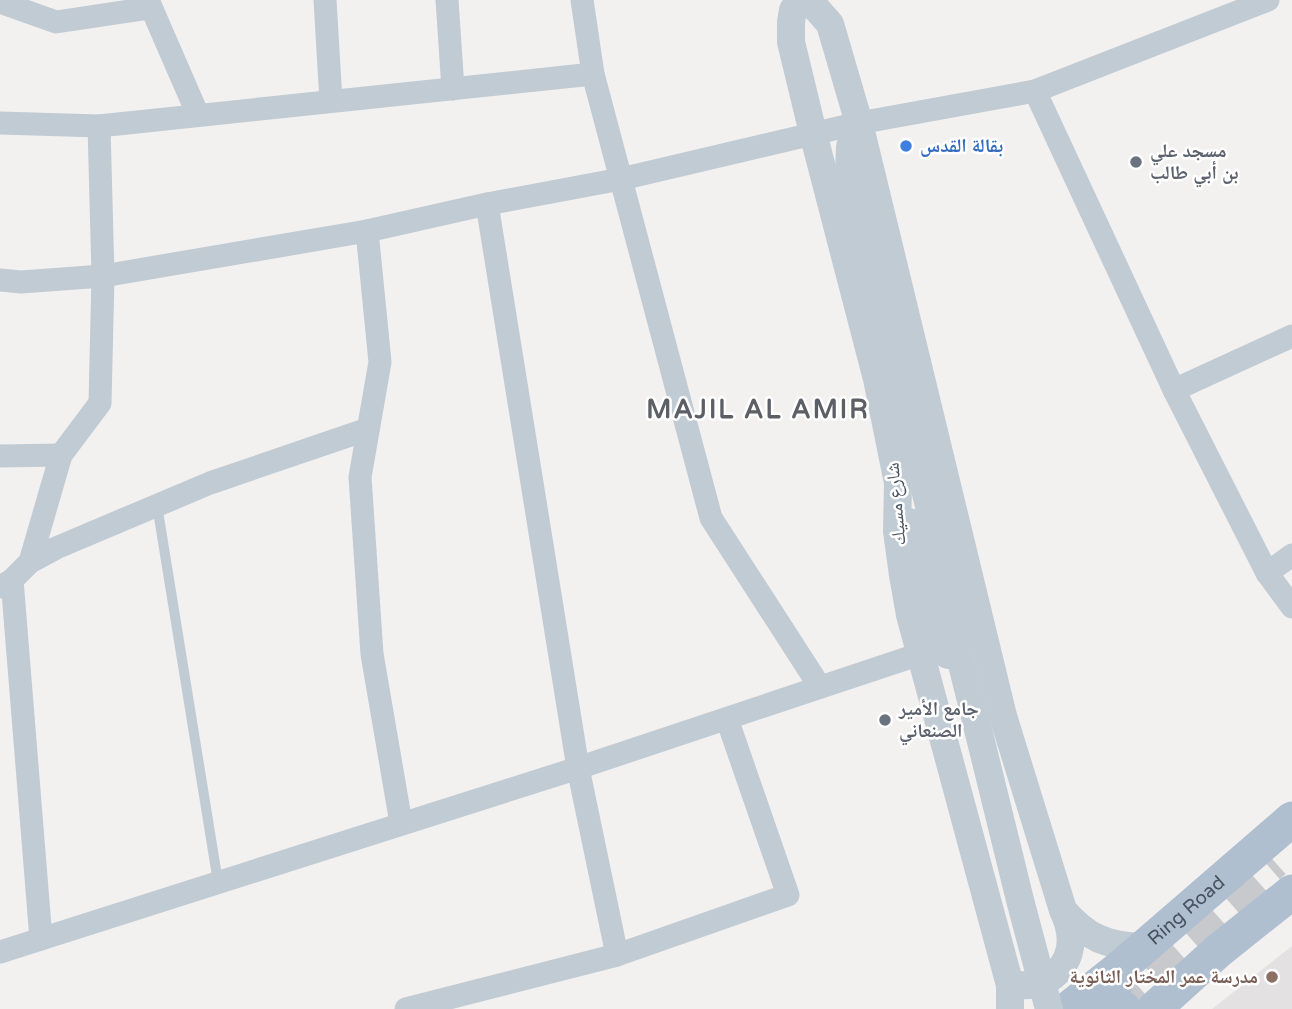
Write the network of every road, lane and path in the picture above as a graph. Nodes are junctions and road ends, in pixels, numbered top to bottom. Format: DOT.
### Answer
graph roads {
  1 [pos="325,0"];
  2 [pos="447,0"];
  3 [pos="582,0"];
  4 [pos="801,0"];
  5 [pos="1268,0"];
  6 [pos="0,2"];
  7 [pos="149,4"];
  8 [pos="593,74"];
  9 [pos="453,89"];
  10 [pos="1035,91"];
  11 [pos="331,101"];
  12 [pos="198,115"];
  13 [pos="859,123"];
  14 [pos="0,124"];
  15 [pos="99,125"];
  16 [pos="813,133"];
  17 [pos="621,179"];
  18 [pos="487,204"];
  19 [pos="367,232"];
  20 [pos="103,276"];
  21 [pos="0,281"];
  22 [pos="1292,336"];
  23 [pos="1174,390"];
  24 [pos="368,429"];
  25 [pos="61,455"];
  26 [pos="0,456"];
  27 [pos="898,483"];
  28 [pos="158,505"];
  29 [pos="1292,555"];
  30 [pos="30,562"];
  31 [pos="1268,573"];
  32 [pos="6,584"];
  33 [pos="1292,607"];
  34 [pos="920,653"];
  35 [pos="820,687"];
  36 [pos="727,719"];
  37 [pos="976,765"];
  38 [pos="578,768"];
  39 [pos="1292,819"];
  40 [pos="401,823"];
  41 [pos="218,882"];
  42 [pos="1292,892"];
  43 [pos="1063,910"];
  44 [pos="41,939"];
  45 [pos="0,952"];
  46 [pos="617,955"];
  47 [pos="1132,957"];
  48 [pos="1010,997"];
  49 [pos="448,1004"];
  50 [pos="1066,1006"];
  51 [pos="406,1009"];
  52 [pos="1124,1009"];
  53 [pos="1154,1009"];
  1 -- 11 [label="street"];
  2 -- 9 [label="street"];
  3 -- 8 [label="street"];
  4 -- 13 [label="street"];
  4 -- 16 [label="street, شارع مسيك"];
  5 -- 10 [label="street"];
  6 -- 7 [label="street"];
  7 -- 12 [label="street"];
  8 -- 9 [label="street"];
  8 -- 17 [label="street"];
  9 -- 11 [label="street"];
  10 -- 13 [label="street"];
  10 -- 23 [label="street"];
  11 -- 12 [label="street"];
  12 -- 15 [label="street"];
  13 -- 16 [label="street"];
  13 -- 43 [label="street"];
  13 -- 50 [label="street, bridge"];
  14 -- 15 [label="street"];
  15 -- 20 [label="street"];
  16 -- 17 [label="street"];
  16 -- 27 [label="street, شارع مسيك"];
  17 -- 18 [label="street"];
  17 -- 35 [label="street"];
  18 -- 19 [label="street"];
  18 -- 38 [label="street"];
  19 -- 20 [label="street"];
  19 -- 24 [label="street"];
  20 -- 21 [label="street"];
  20 -- 25 [label="street"];
  22 -- 23 [label="street"];
  23 -- 31 [label="street"];
  24 -- 28 [label="street"];
  24 -- 40 [label="street"];
  25 -- 26 [label="street"];
  25 -- 30 [label="street"];
  27 -- 34 [label="street, شارع مسيك"];
  27 -- 37 [label="street"];
  28 -- 30 [label="street"];
  28 -- 41 [label="lane"];
  29 -- 31 [label="street"];
  30 -- 32 [label="street"];
  31 -- 33 [label="street"];
  32 -- 44 [label="street"];
  34 -- 35 [label="street"];
  34 -- 48 [label="street, شارع مسيك"];
  35 -- 36 [label="street"];
  36 -- 38 [label="street"];
  36 -- 46 [label="street"];
  38 -- 40 [label="street"];
  38 -- 46 [label="street"];
  39 -- 47 [label="main road, Ring Road"];
  40 -- 41 [label="street"];
  41 -- 44 [label="street"];
  42 -- 53 [label="main road"];
  43 -- 47 [label="street"];
  43 -- 48 [label="street"];
  44 -- 45 [label="street"];
  46 -- 49 [label="street"];
  47 -- 50 [label="main road, Ring Road"];
  47 -- 52 [label="main road"];
  49 -- 51 [label="street"];
}
